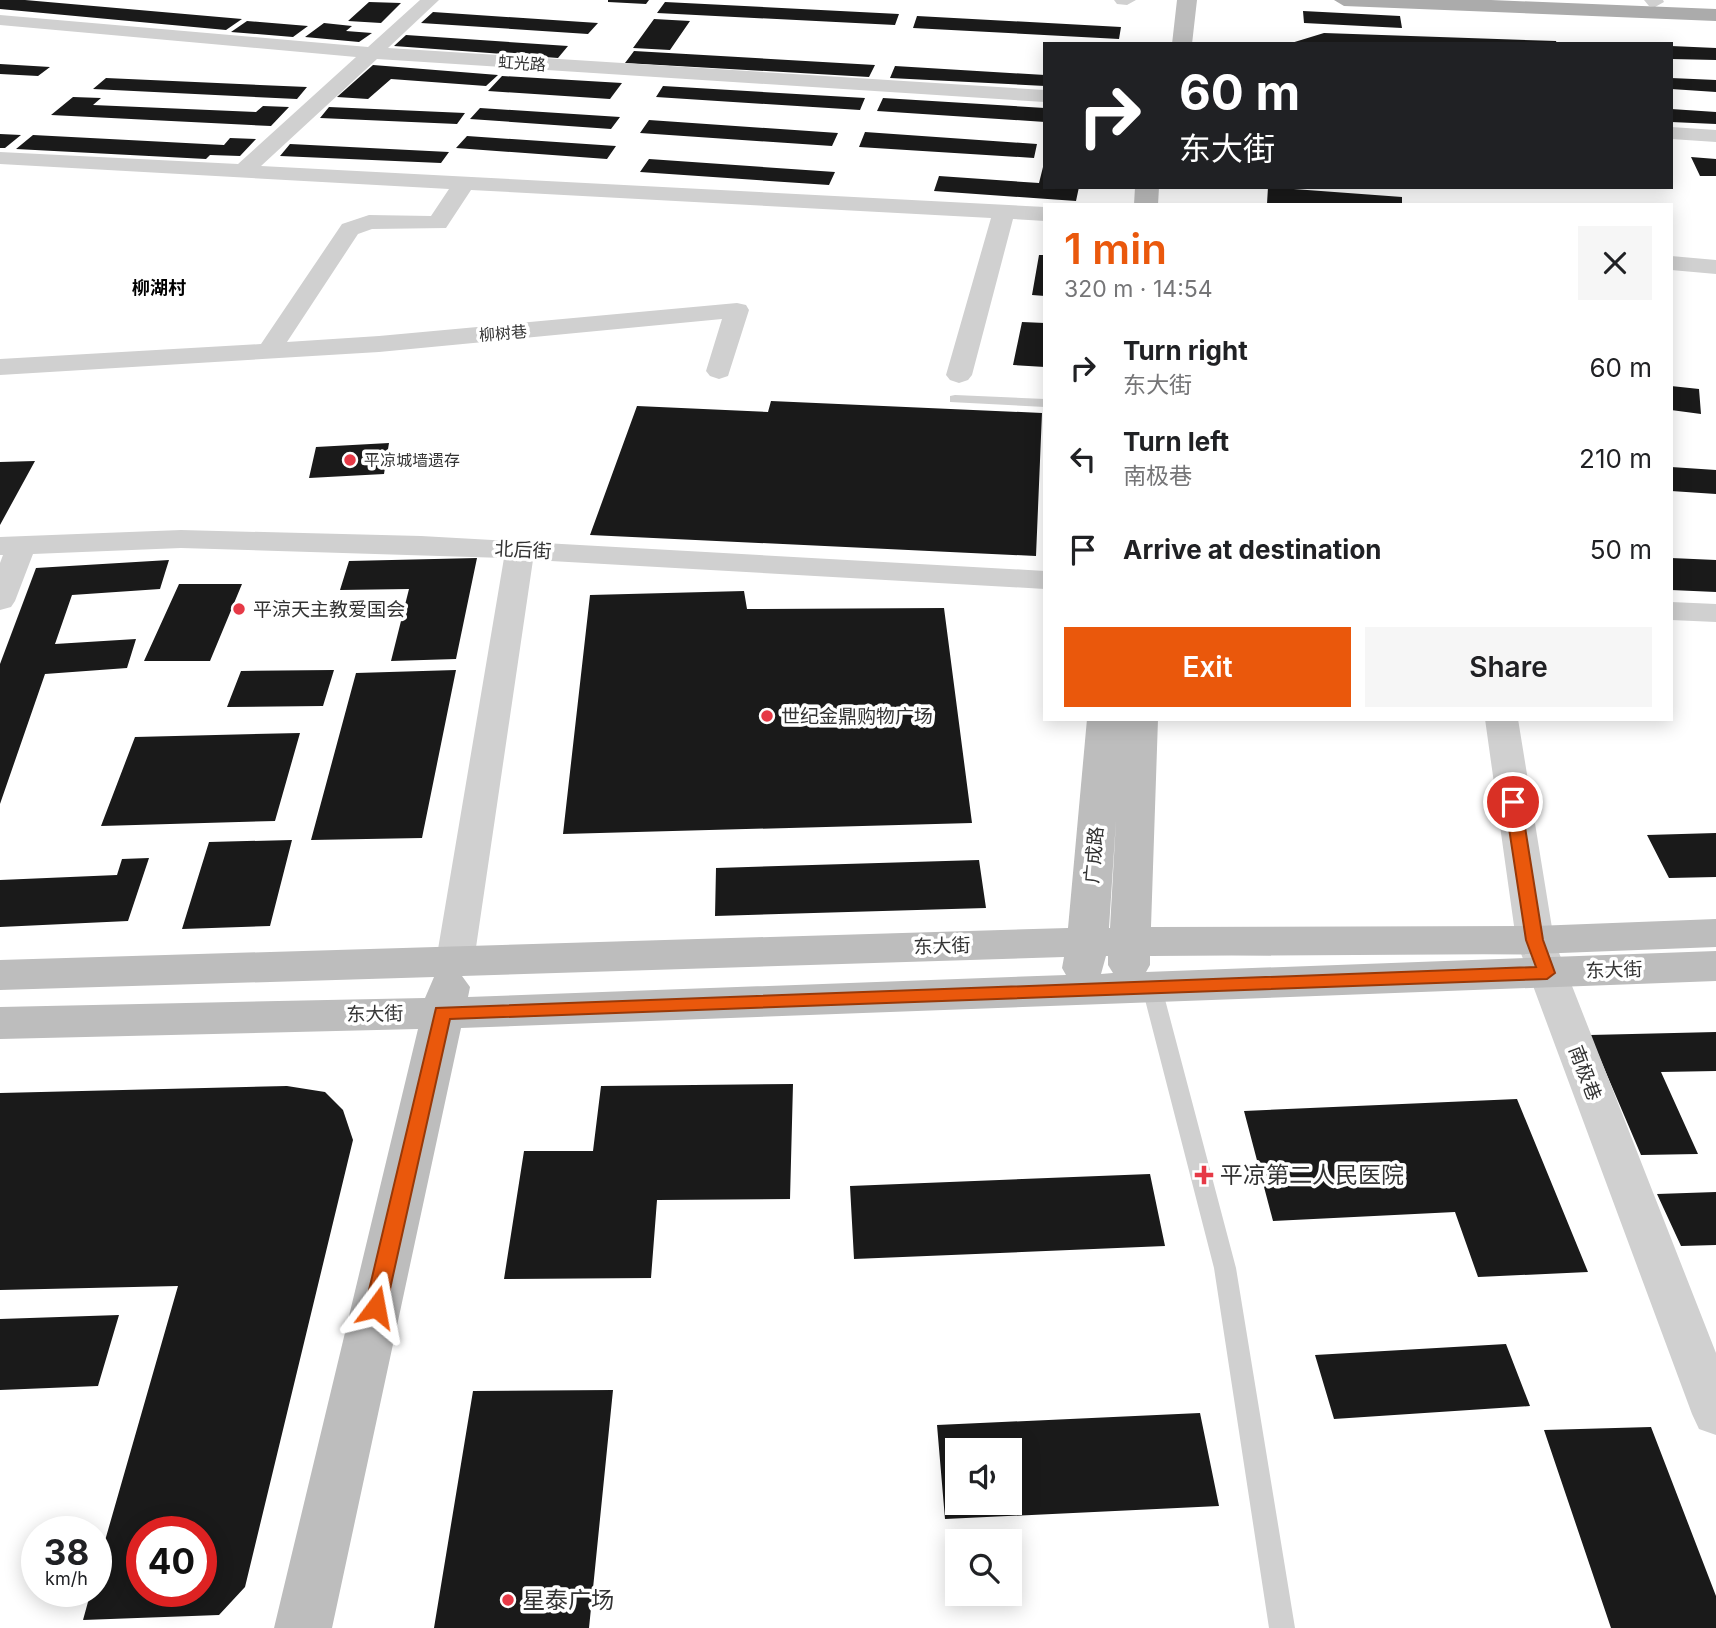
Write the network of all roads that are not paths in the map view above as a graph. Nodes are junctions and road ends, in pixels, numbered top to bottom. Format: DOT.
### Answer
graph roads {
  1 [pos="430,0"];
  2 [pos="1187,0"];
  3 [pos="1344,0"];
  4 [pos="1598,0"];
  5 [pos="1654,1"];
  6 [pos="1716,5"];
  7 [pos="1716,15"];
  8 [pos="0,20"];
  9 [pos="1181,42"];
  10 [pos="372,53"];
  11 [pos="1043,96"];
  12 [pos="1673,133"];
  13 [pos="1716,136"];
  14 [pos="0,158"];
  15 [pos="243,171"];
  16 [pos="464,183"];
  17 [pos="1004,212"];
  18 [pos="1043,214"];
  19 [pos="1673,263"];
  20 [pos="1716,267"];
  21 [pos="269,351"];
  22 [pos="0,367"];
  23 [pos="719,371"];
  24 [pos="959,374"];
  25 [pos="955,399"];
  26 [pos="1043,403"];
  27 [pos="11,546"];
  28 [pos="520,550"];
  29 [pos="1043,580"];
  30 [pos="0,601"];
  31 [pos="1673,611"];
  32 [pos="1716,613"];
  33 [pos="1105,721"];
  34 [pos="1140,721"];
  35 [pos="1501,721"];
  36 [pos="1716,933"];
  37 [pos="1087,942"];
  38 [pos="1128,942"];
  39 [pos="1541,956"];
  40 [pos="454,961"];
  41 [pos="1716,966"];
  42 [pos="0,975"];
  43 [pos="1141,989"];
  44 [pos="1078,991"];
  45 [pos="443,1013"];
  46 [pos="0,1023"];
  47 [pos="1716,1414"];
  48 [pos="303,1628"];
  49 [pos="1282,1628"];
  1 -- 10 [label="street"];
  2 -- 9 [label="main road"];
  3 -- 7 [label="main road"];
  4 -- 5 [label="main road"];
  5 -- 6 [label="main road"];
  8 -- 10 [label="street, 虹光路"];
  10 -- 11 [label="street, 虹光路"];
  10 -- 15 [label="street"];
  12 -- 13 [label="street"];
  14 -- 15 [label="street"];
  15 -- 16 [label="street"];
  16 -- 17 [label="street"];
  16 -- 21 [label="street"];
  17 -- 18 [label="street"];
  17 -- 24 [label="street"];
  19 -- 20 [label="street"];
  21 -- 22 [label="street, 柳树巷"];
  21 -- 23 [label="street, 柳树巷"];
  25 -- 26 [label="lane"];
  27 -- 28 [label="street, 北后街"];
  27 -- 30 [label="street"];
  28 -- 29 [label="street, 北后街"];
  28 -- 40 [label="street"];
  31 -- 32 [label="street"];
  33 -- 37 [label="main road, 广成路"];
  34 -- 38 [label="main road, 广成路"];
  35 -- 39 [label="street, 南极巷"];
  36 -- 39 [label="main road, 东大街"];
  37 -- 38 [label="main road, 东大街"];
  37 -- 40 [label="main road, 东大街"];
  37 -- 44 [label="main road, 广成路"];
  38 -- 39 [label="main road, 东大街"];
  38 -- 43 [label="main road, 广成路"];
  39 -- 41 [label="main road, 东大街"];
  39 -- 43 [label="main road, 东大街"];
  39 -- 47 [label="street, 南极巷"];
  40 -- 42 [label="main road, 东大街"];
  40 -- 45 [label="main road"];
  43 -- 44 [label="main road, 东大街"];
  43 -- 49 [label="lane"];
  44 -- 45 [label="main road, 东大街"];
  45 -- 46 [label="main road, 东大街"];
  45 -- 48 [label="main road"];
}
